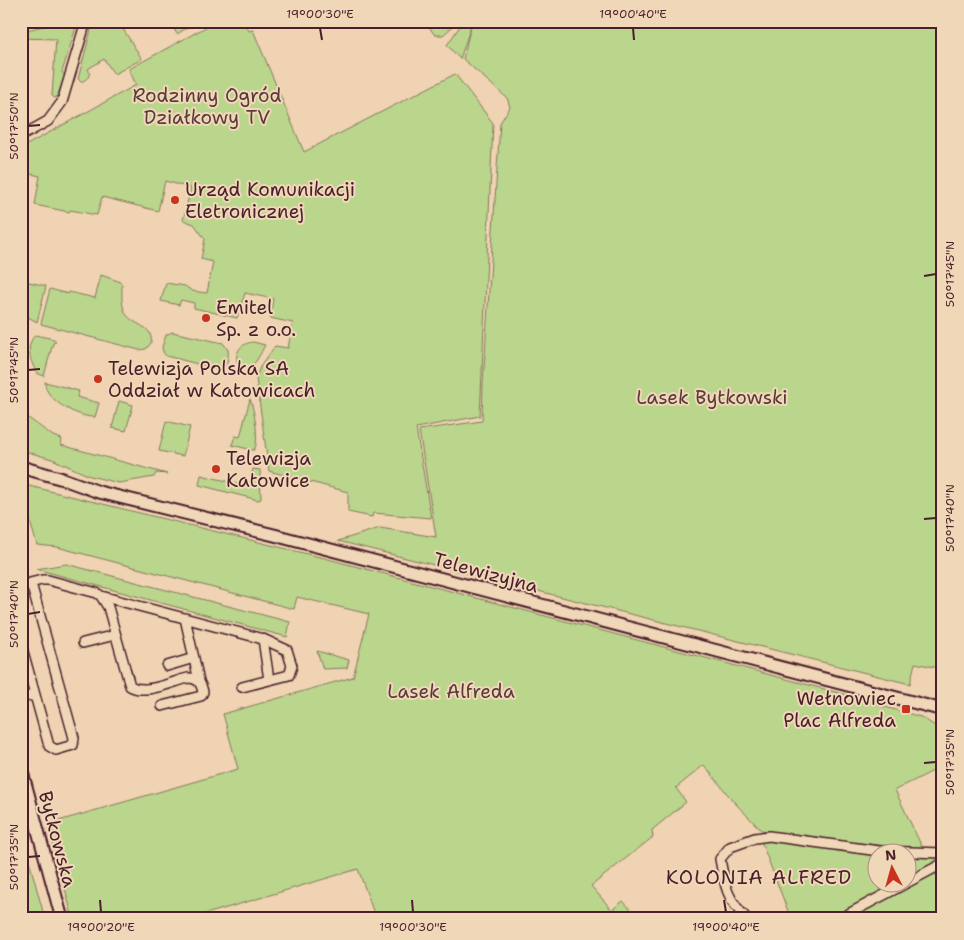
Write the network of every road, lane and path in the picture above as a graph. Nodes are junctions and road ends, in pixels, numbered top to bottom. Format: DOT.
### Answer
graph roads {
  1 [pos="86,21"];
  2 [pos="21,136"];
  3 [pos="21,467"];
  4 [pos="23,585"];
  5 [pos="101,596"];
  6 [pos="185,618"];
  7 [pos="115,635"];
  8 [pos="263,639"];
  9 [pos="21,644"];
  10 [pos="83,644"];
  11 [pos="194,658"];
  12 [pos="167,666"];
  13 [pos="269,680"];
  14 [pos="199,681"];
  15 [pos="242,687"];
  16 [pos="34,695"];
  17 [pos="21,698"];
  18 [pos="162,706"];
  19 [pos="942,710"];
  20 [pos="21,768"];
  21 [pos="943,853"];
  22 [pos="943,862"];
  23 [pos="62,919"];
  24 [pos="747,919"];
  25 [pos="839,919"];
  1 -- 2 [label="street"];
  3 -- 19 [label="street, Telewizyjna"];
  4 -- 5 [label="street"];
  4 -- 16 [label="street"];
  5 -- 6 [label="street"];
  5 -- 7 [label="street"];
  6 -- 8 [label="street"];
  6 -- 11 [label="street"];
  7 -- 10 [label="street"];
  7 -- 14 [label="street"];
  8 -- 13 [label="street"];
  8 -- 13 [label="street"];
  9 -- 16 [label="street"];
  11 -- 12 [label="street"];
  11 -- 14 [label="street"];
  13 -- 15 [label="street"];
  14 -- 18 [label="street"];
  16 -- 17 [label="street"];
  20 -- 23 [label="street, Bytkowska"];
  21 -- 24 [label="street"];
  22 -- 25 [label="street"];
}
